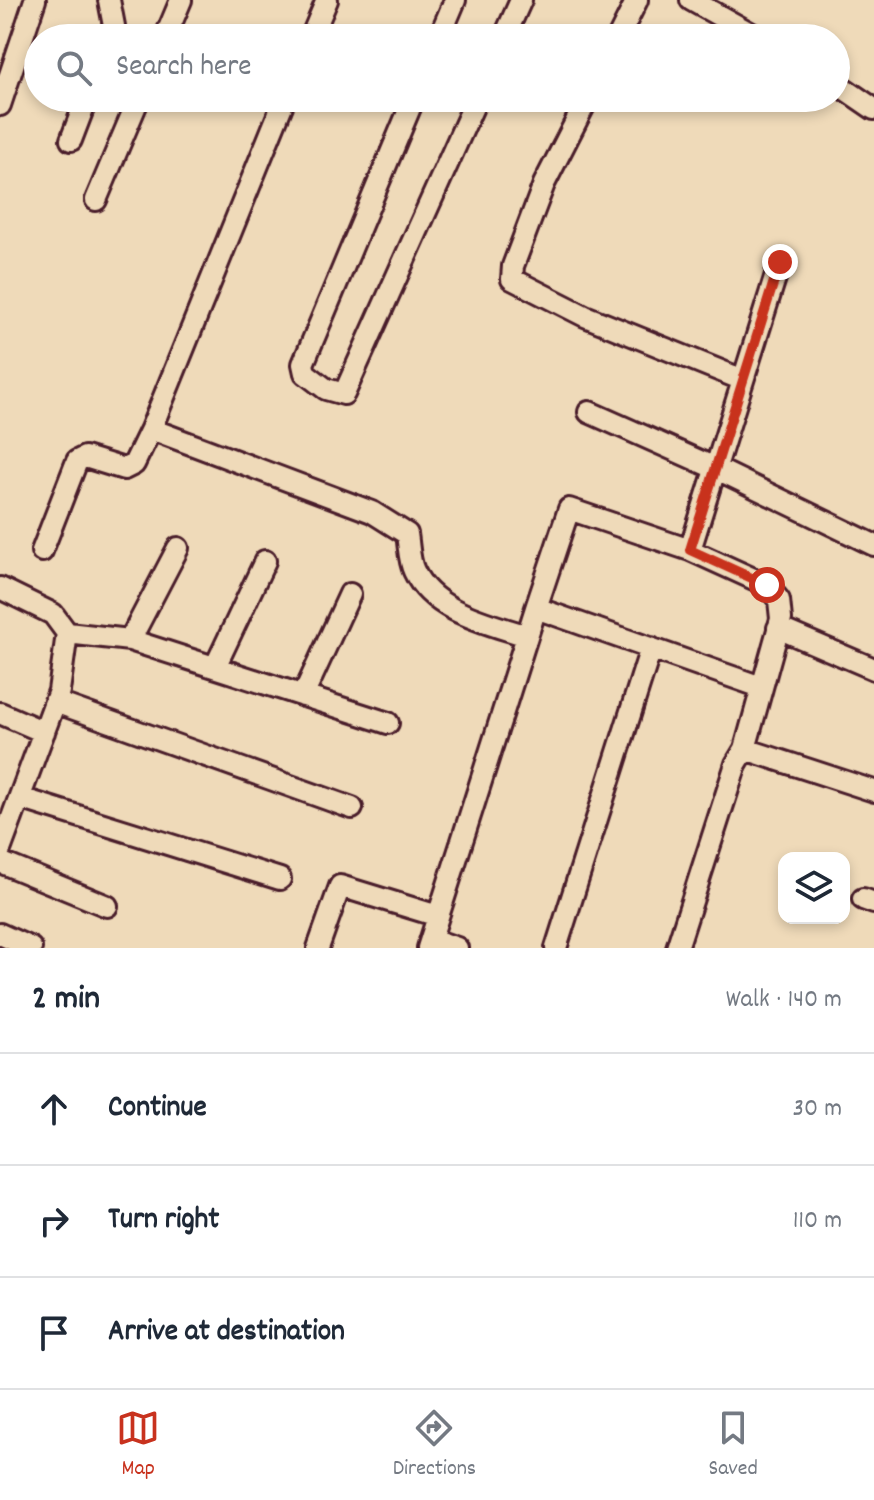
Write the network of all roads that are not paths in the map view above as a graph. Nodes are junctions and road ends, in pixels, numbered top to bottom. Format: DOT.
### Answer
graph roads {
  1 [pos="35,0"];
  2 [pos="109,0"];
  3 [pos="181,0"];
  4 [pos="327,0"];
  5 [pos="455,0"];
  6 [pos="521,0"];
  7 [pos="637,0"];
  8 [pos="691,0"];
  9 [pos="114,24"];
  10 [pos="171,24"];
  11 [pos="317,24"];
  12 [pos="445,24"];
  13 [pos="510,24"];
  14 [pos="625,24"];
  15 [pos="734,24"];
  16 [pos="7,59"];
  17 [pos="850,93"];
  18 [pos="0,105"];
  19 [pos="874,109"];
  20 [pos="82,112"];
  21 [pos="133,112"];
  22 [pos="279,112"];
  23 [pos="408,112"];
  24 [pos="471,112"];
  25 [pos="581,112"];
  26 [pos="71,140"];
  27 [pos="96,200"];
  28 [pos="780,262"];
  29 [pos="743,380"];
  30 [pos="589,412"];
  31 [pos="151,429"];
  32 [pos="717,469"];
  33 [pos="874,545"];
  34 [pos="178,548"];
  35 [pos="690,550"];
  36 [pos="42,551"];
  37 [pos="265,561"];
  38 [pos="0,588"];
  39 [pos="350,594"];
  40 [pos="536,608"];
  41 [pos="778,628"];
  42 [pos="67,633"];
  43 [pos="527,636"];
  44 [pos="130,640"];
  45 [pos="651,648"];
  46 [pos="215,667"];
  47 [pos="874,669"];
  48 [pos="761,687"];
  49 [pos="303,696"];
  50 [pos="55,702"];
  51 [pos="0,713"];
  52 [pos="388,723"];
  53 [pos="44,732"];
  54 [pos="745,749"];
  55 [pos="874,791"];
  56 [pos="20,798"];
  57 [pos="352,808"];
  58 [pos="0,850"];
  59 [pos="0,862"];
  60 [pos="280,879"];
  61 [pos="107,906"];
  62 [pos="438,916"];
  63 [pos="0,934"];
  64 [pos="430,943"];
  65 [pos="31,948"];
  66 [pos="318,948"];
  67 [pos="457,948"];
  68 [pos="556,948"];
  69 [pos="677,948"];
  1 -- 16 [label="street"];
  2 -- 9 [label="street"];
  3 -- 10 [label="street"];
  4 -- 11 [label="street"];
  5 -- 12 [label="street"];
  6 -- 13 [label="street"];
  7 -- 14 [label="street"];
  8 -- 15 [label="street"];
  16 -- 18 [label="street"];
  17 -- 19 [label="street"];
  20 -- 26 [label="street"];
  21 -- 27 [label="street"];
  22 -- 31 [label="street"];
  23 -- 24 [label="street"];
  25 -- 29 [label="street"];
  28 -- 29 [label="street"];
  29 -- 32 [label="street"];
  30 -- 32 [label="street"];
  31 -- 36 [label="street"];
  31 -- 43 [label="street"];
  32 -- 33 [label="street"];
  32 -- 35 [label="street"];
  34 -- 44 [label="street"];
  35 -- 40 [label="street"];
  35 -- 41 [label="street"];
  37 -- 46 [label="street"];
  38 -- 42 [label="street"];
  39 -- 49 [label="street"];
  40 -- 43 [label="street"];
  40 -- 45 [label="street"];
  41 -- 47 [label="street"];
  41 -- 48 [label="street"];
  42 -- 44 [label="street"];
  42 -- 50 [label="street"];
  43 -- 62 [label="street"];
  44 -- 46 [label="street"];
  45 -- 48 [label="street"];
  45 -- 68 [label="street"];
  46 -- 49 [label="street"];
  48 -- 54 [label="street"];
  49 -- 52 [label="street"];
  50 -- 53 [label="street"];
  50 -- 57 [label="street"];
  51 -- 53 [label="street"];
  53 -- 56 [label="street"];
  54 -- 55 [label="street"];
  54 -- 69 [label="street"];
  56 -- 58 [label="street"];
  56 -- 60 [label="street"];
  59 -- 61 [label="street"];
  62 -- 64 [label="street"];
  62 -- 66 [label="street"];
  63 -- 65 [label="street"];
  64 -- 67 [label="street"];
}
